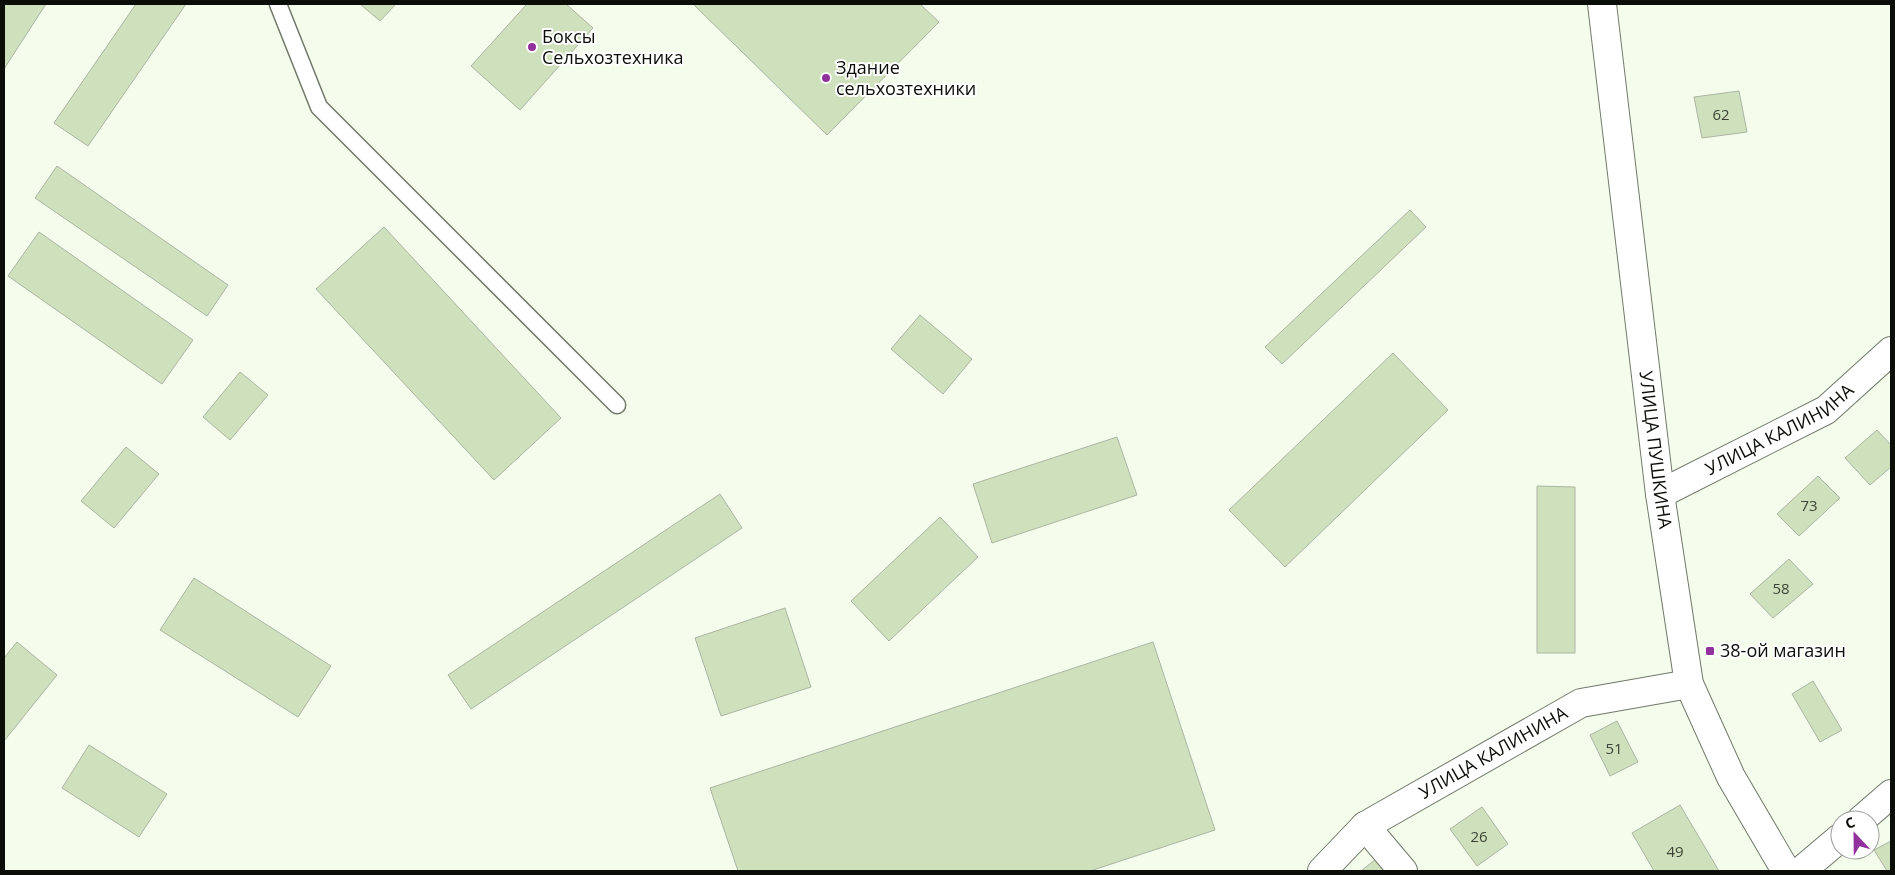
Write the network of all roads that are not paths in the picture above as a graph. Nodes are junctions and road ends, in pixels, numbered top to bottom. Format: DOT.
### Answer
graph roads {
  1 [pos="278,4"];
  2 [pos="1602,4"];
  3 [pos="1891,351"];
  4 [pos="617,405"];
  5 [pos="1660,494"];
  6 [pos="1689,684"];
  7 [pos="1891,794"];
  8 [pos="1873,810"];
  9 [pos="1365,826"];
  10 [pos="1830,846"];
  11 [pos="1322,871"];
  12 [pos="1403,871"];
  13 [pos="1786,871"];
  14 [pos="1801,871"];
  1 -- 4 [label="lane"];
  2 -- 5 [label="main road, УЛИЦА ПУШКИНА"];
  3 -- 5 [label="main road, УЛИЦА КАЛИНИНА"];
  5 -- 6 [label="main road, УЛИЦА ПУШКИНА"];
  6 -- 9 [label="main road, УЛИЦА КАЛИНИНА"];
  6 -- 13 [label="main road, УЛИЦА ПУШКИНА"];
  7 -- 8 [label="main road"];
  9 -- 11 [label="main road, УЛИЦА КАЛИНИНА"];
  9 -- 12 [label="main road"];
  10 -- 14 [label="main road"];
}
